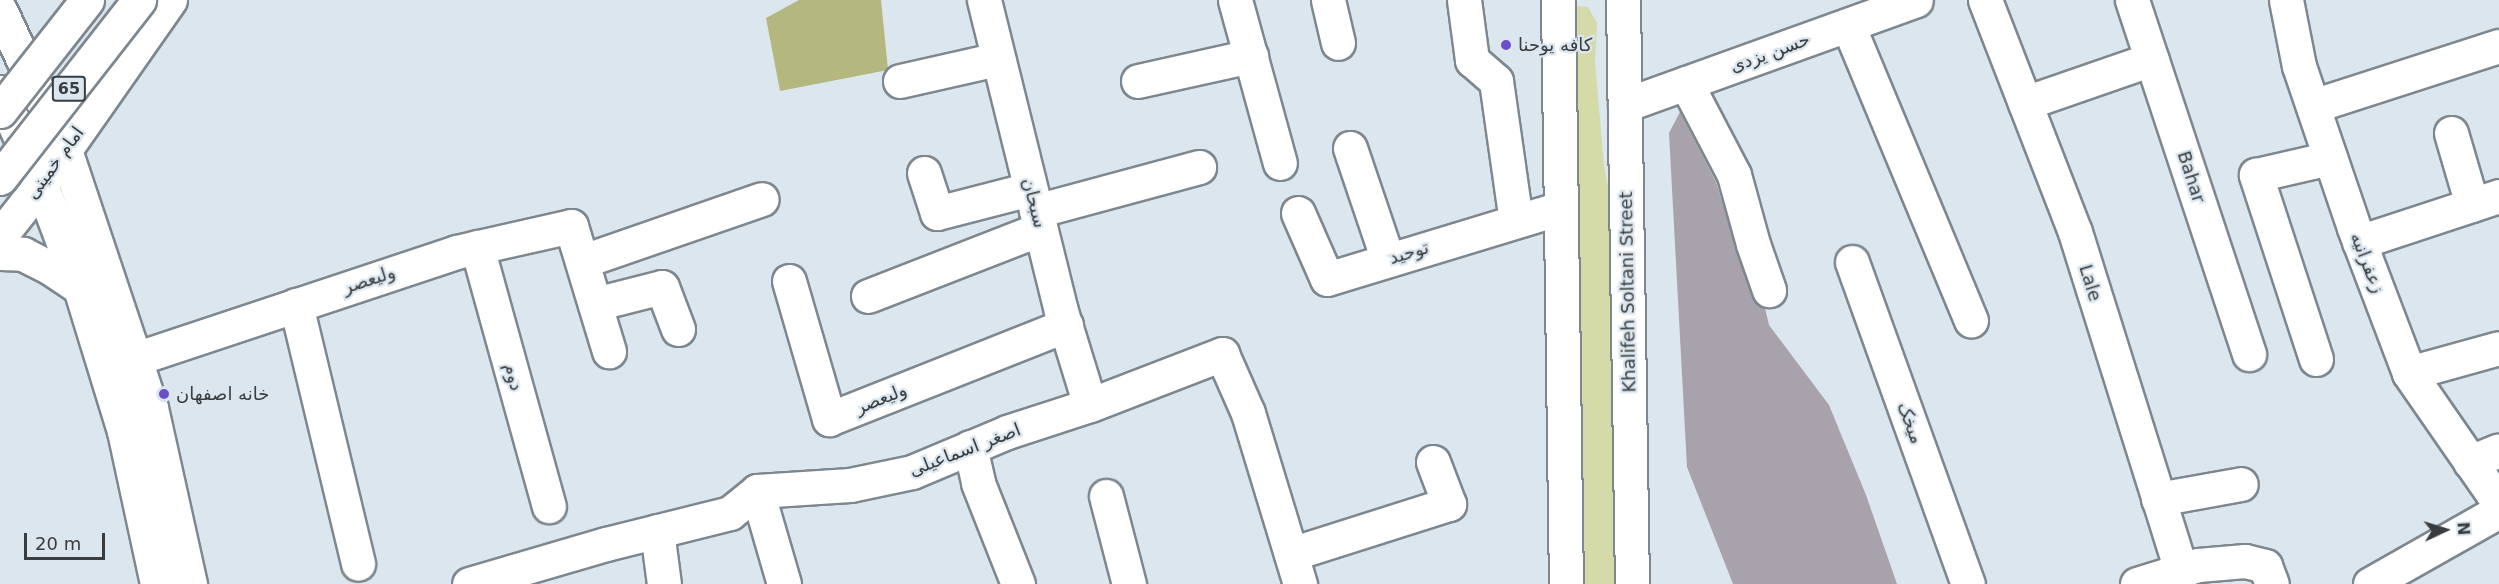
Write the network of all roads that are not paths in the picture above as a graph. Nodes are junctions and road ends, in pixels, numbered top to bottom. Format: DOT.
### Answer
graph roads {
  1 [pos="87,0"];
  2 [pos="139,0"];
  3 [pos="170,0"];
  4 [pos="984,0"];
  5 [pos="1235,0"];
  6 [pos="1328,0"];
  7 [pos="1464,0"];
  8 [pos="1916,0"];
  9 [pos="1985,0"];
  10 [pos="2132,0"];
  11 [pos="2286,0"];
  12 [pos="1560,2"];
  13 [pos="1618,8"];
  14 [pos="8,17"];
  15 [pos="1848,25"];
  16 [pos="1338,43"];
  17 [pos="2499,46"];
  18 [pos="1251,56"];
  19 [pos="998,58"];
  20 [pos="2152,59"];
  21 [pos="900,81"];
  22 [pos="1138,81"];
  23 [pos="1686,83"];
  24 [pos="0,92"];
  25 [pos="2025,104"];
  26 [pos="97,105"];
  27 [pos="1624,105"];
  28 [pos="2313,106"];
  29 [pos="0,111"];
  30 [pos="2451,133"];
  31 [pos="1350,148"];
  32 [pos="65,150"];
  33 [pos="2330,158"];
  34 [pos="1280,163"];
  35 [pos="1199,166"];
  36 [pos="924,173"];
  37 [pos="0,178"];
  38 [pos="40,184"];
  39 [pos="81,198"];
  40 [pos="762,199"];
  41 [pos="2486,201"];
  42 [pos="1560,208"];
  43 [pos="1036,210"];
  44 [pos="1298,213"];
  45 [pos="1516,221"];
  46 [pos="0,236"];
  47 [pos="2359,242"];
  48 [pos="477,248"];
  49 [pos="0,253"];
  50 [pos="1388,260"];
  51 [pos="583,261"];
  52 [pos="1852,262"];
  53 [pos="789,281"];
  54 [pos="80,288"];
  55 [pos="1769,290"];
  56 [pos="868,296"];
  57 [pos="595,304"];
  58 [pos="296,305"];
  59 [pos="1971,320"];
  60 [pos="107,326"];
  61 [pos="1066,326"];
  62 [pos="678,328"];
  63 [pos="2499,348"];
  64 [pos="609,351"];
  65 [pos="2249,354"];
  66 [pos="135,359"];
  67 [pos="2316,359"];
  68 [pos="2409,373"];
  69 [pos="1090,405"];
  70 [pos="970,447"];
  71 [pos="2485,456"];
  72 [pos="1432,462"];
  73 [pos="2241,484"];
  74 [pos="757,491"];
  75 [pos="1106,496"];
  76 [pos="2158,500"];
  77 [pos="2499,503"];
  78 [pos="549,506"];
  79 [pos="2499,511"];
  80 [pos="657,531"];
  81 [pos="358,564"];
  82 [pos="1295,569"];
  83 [pos="2181,570"];
  84 [pos="158,584"];
  85 [pos="190,584"];
  86 [pos="469,584"];
  87 [pos="664,584"];
  88 [pos="784,584"];
  89 [pos="1018,584"];
  90 [pos="1129,584"];
  91 [pos="1566,584"];
  92 [pos="1632,584"];
  93 [pos="1968,584"];
  94 [pos="2137,584"];
  95 [pos="2272,584"];
  96 [pos="2370,584"];
  1 -- 29 [label="main road, 65, bridge"];
  2 -- 37 [label="main road, 65, bridge"];
  3 -- 26 [label="main road, امام خمینی"];
  4 -- 19 [label="main road, سبحان"];
  5 -- 18 [label="main road"];
  6 -- 16 [label="main road"];
  7 -- 45 [label="main road"];
  8 -- 15 [label="main road, حسن یزدی"];
  9 -- 25 [label="main road, Lale"];
  10 -- 20 [label="main road, Bahar"];
  11 -- 28 [label="main road, زعفرانیه"];
  12 -- 42 [label="main road"];
  13 -- 27 [label="main road, Khalifeh Soltani Street"];
  14 -- 32 [label="main road"];
  15 -- 23 [label="main road, حسن یزدی"];
  15 -- 59 [label="main road"];
  17 -- 28 [label="main road"];
  18 -- 22 [label="main road"];
  18 -- 34 [label="main road"];
  19 -- 21 [label="main road"];
  19 -- 43 [label="main road, سبحان"];
  20 -- 25 [label="main road"];
  20 -- 65 [label="main road, Bahar"];
  23 -- 27 [label="main road, حسن یزدی"];
  23 -- 55 [label="main road"];
  24 -- 38 [label="main road"];
  25 -- 76 [label="main road, Lale"];
  26 -- 32 [label="main road, امام خمینی"];
  26 -- 39 [label="main road"];
  27 -- 92 [label="main road, Khalifeh Soltani Street"];
  28 -- 33 [label="main road, زعفرانیه"];
  30 -- 41 [label="main road"];
  31 -- 50 [label="main road"];
  32 -- 38 [label="main road, امام خمینی"];
  32 -- 39 [label="main road"];
  33 -- 47 [label="main road, زعفرانیه"];
  33 -- 67 [label="main road"];
  35 -- 43 [label="main road"];
  36 -- 43 [label="main road"];
  38 -- 46 [label="main road, امام خمینی"];
  38 -- 54 [label="main road"];
  39 -- 60 [label="main road"];
  40 -- 51 [label="main road"];
  41 -- 47 [label="main road"];
  42 -- 45 [label="main road, توحید"];
  42 -- 91 [label="main road"];
  43 -- 56 [label="main road"];
  43 -- 61 [label="main road, سبحان"];
  44 -- 50 [label="main road, توحید"];
  45 -- 50 [label="main road, توحید"];
  47 -- 68 [label="main road, زعفرانیه"];
  48 -- 51 [label="main road, ولیعصر"];
  48 -- 58 [label="main road, ولیعصر"];
  48 -- 78 [label="main road, دوم"];
  49 -- 54 [label="main road"];
  51 -- 57 [label="main road"];
  52 -- 93 [label="main road, میخک"];
  53 -- 61 [label="main road, ولیعصر"];
  54 -- 60 [label="main road"];
  57 -- 62 [label="main road"];
  57 -- 64 [label="main road"];
  58 -- 66 [label="main road, ولیعصر"];
  58 -- 81 [label="main road"];
  60 -- 66 [label="main road"];
  60 -- 84 [label="main road"];
  61 -- 69 [label="main road, سبحان"];
  63 -- 68 [label="main road"];
  66 -- 85 [label="main road"];
  68 -- 71 [label="main road, زعفرانیه"];
  69 -- 70 [label="main road, اصغر اسماعیلی"];
  69 -- 82 [label="main road, اصغر اسماعیلی"];
  70 -- 74 [label="main road, اصغر اسماعیلی"];
  70 -- 89 [label="main road"];
  71 -- 77 [label="main road, زعفرانیه"];
  72 -- 82 [label="main road"];
  73 -- 76 [label="main road"];
  74 -- 80 [label="main road"];
  74 -- 88 [label="main road"];
  75 -- 90 [label="main road"];
  76 -- 83 [label="main road, Lale"];
  79 -- 96 [label="main road"];
  80 -- 86 [label="main road"];
  80 -- 87 [label="main road"];
  83 -- 94 [label="main road"];
  83 -- 95 [label="main road"];
}
